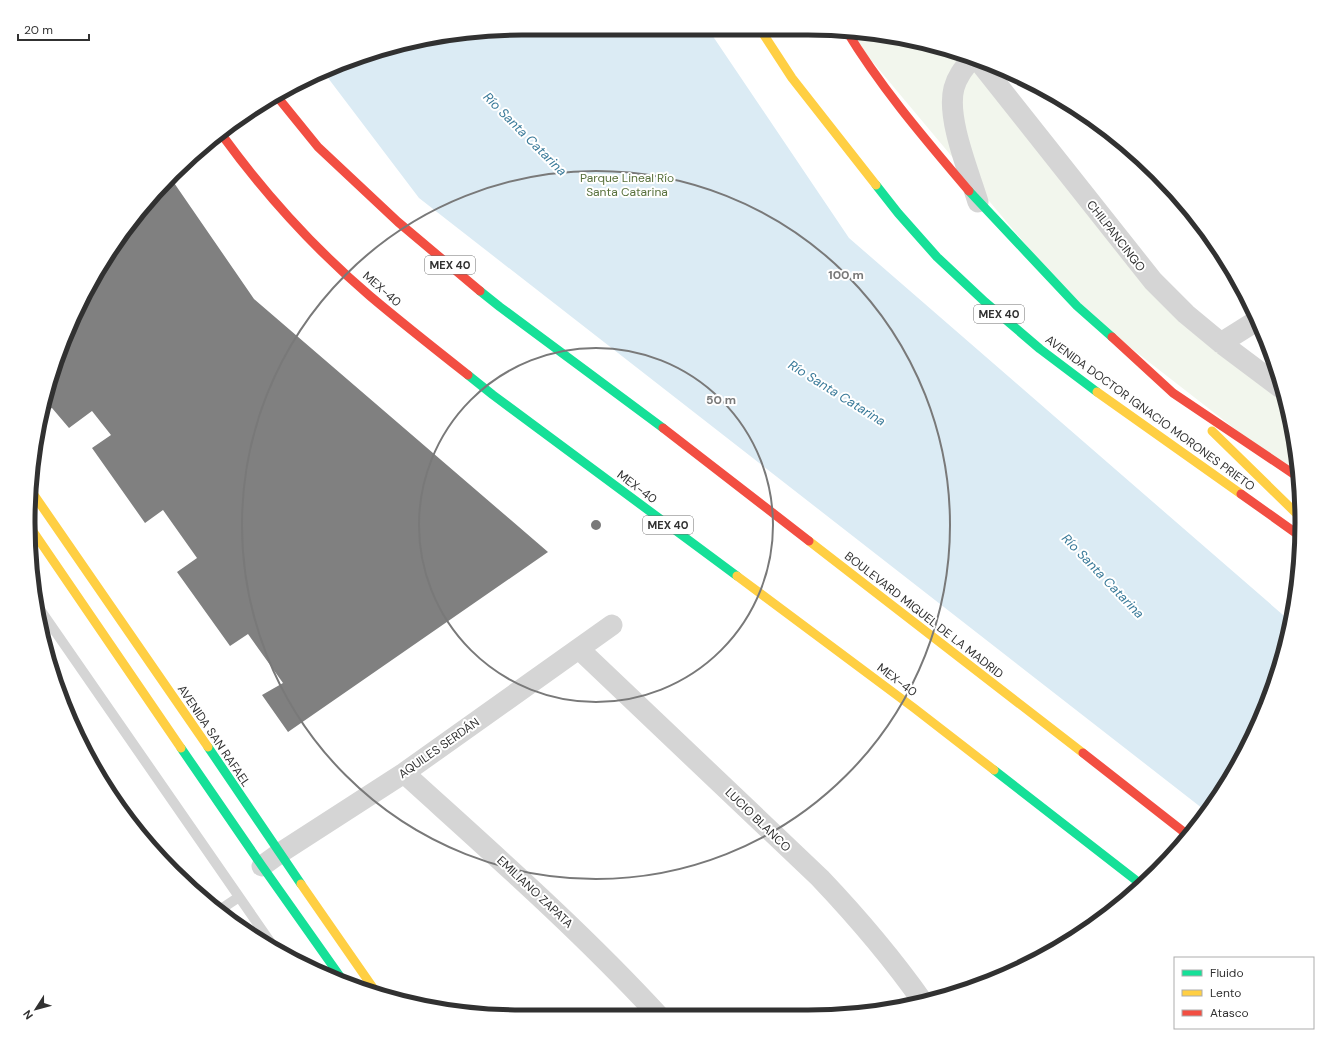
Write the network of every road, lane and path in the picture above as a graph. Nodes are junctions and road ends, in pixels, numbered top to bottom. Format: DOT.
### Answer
graph roads {
  1 [pos="764,35"];
  2 [pos="850,37"];
  3 [pos="968,63"];
  4 [pos="984,68"];
  5 [pos="280,100"];
  6 [pos="224,138"];
  7 [pos="978,202"];
  8 [pos="1252,323"];
  9 [pos="1221,343"];
  10 [pos="1274,383"];
  11 [pos="1173,393"];
  12 [pos="1292,473"];
  13 [pos="36,498"];
  14 [pos="1295,512"];
  15 [pos="1295,532"];
  16 [pos="35,535"];
  17 [pos="43,614"];
  18 [pos="612,625"];
  19 [pos="579,649"];
  20 [pos="404,773"];
  21 [pos="1184,832"];
  22 [pos="280,853"];
  23 [pos="262,866"];
  24 [pos="1137,881"];
  25 [pos="239,897"];
  26 [pos="224,907"];
  27 [pos="267,938"];
  28 [pos="338,974"];
  29 [pos="372,986"];
  30 [pos="919,997"];
  31 [pos="654,1010"];
  1 -- 15 [label="main road, AVENIDA DOCTOR IGNACIO MORONES PRIETO / MEX 40"];
  2 -- 7 [label="main road"];
  3 -- 7 [label="street"];
  4 -- 9 [label="street, CHILPANCINGO"];
  5 -- 21 [label="main road, BOULEVARD MIGUEL DE LA MADRID / MEX 40"];
  6 -- 24 [label="main road, MEX-40 / MEX 40"];
  7 -- 11 [label="main road"];
  8 -- 9 [label="street"];
  9 -- 10 [label="street, CHILPANCINGO"];
  11 -- 12 [label="main road"];
  11 -- 14 [label="main road"];
  13 -- 22 [label="main road, AVENIDA SAN RAFAEL"];
  16 -- 23 [label="main road"];
  17 -- 25 [label="lane"];
  18 -- 19 [label="street, AQUILES SERDÁN"];
  19 -- 20 [label="street, AQUILES SERDÁN"];
  19 -- 30 [label="street, LUCIO BLANCO"];
  20 -- 22 [label="street, AQUILES SERDÁN"];
  20 -- 31 [label="street, EMILIANO ZAPATA"];
  22 -- 23 [label="street, AQUILES SERDÁN"];
  22 -- 29 [label="main road, AVENIDA SAN RAFAEL"];
  23 -- 28 [label="main road"];
  25 -- 26 [label="lane"];
  25 -- 27 [label="lane"];
}
